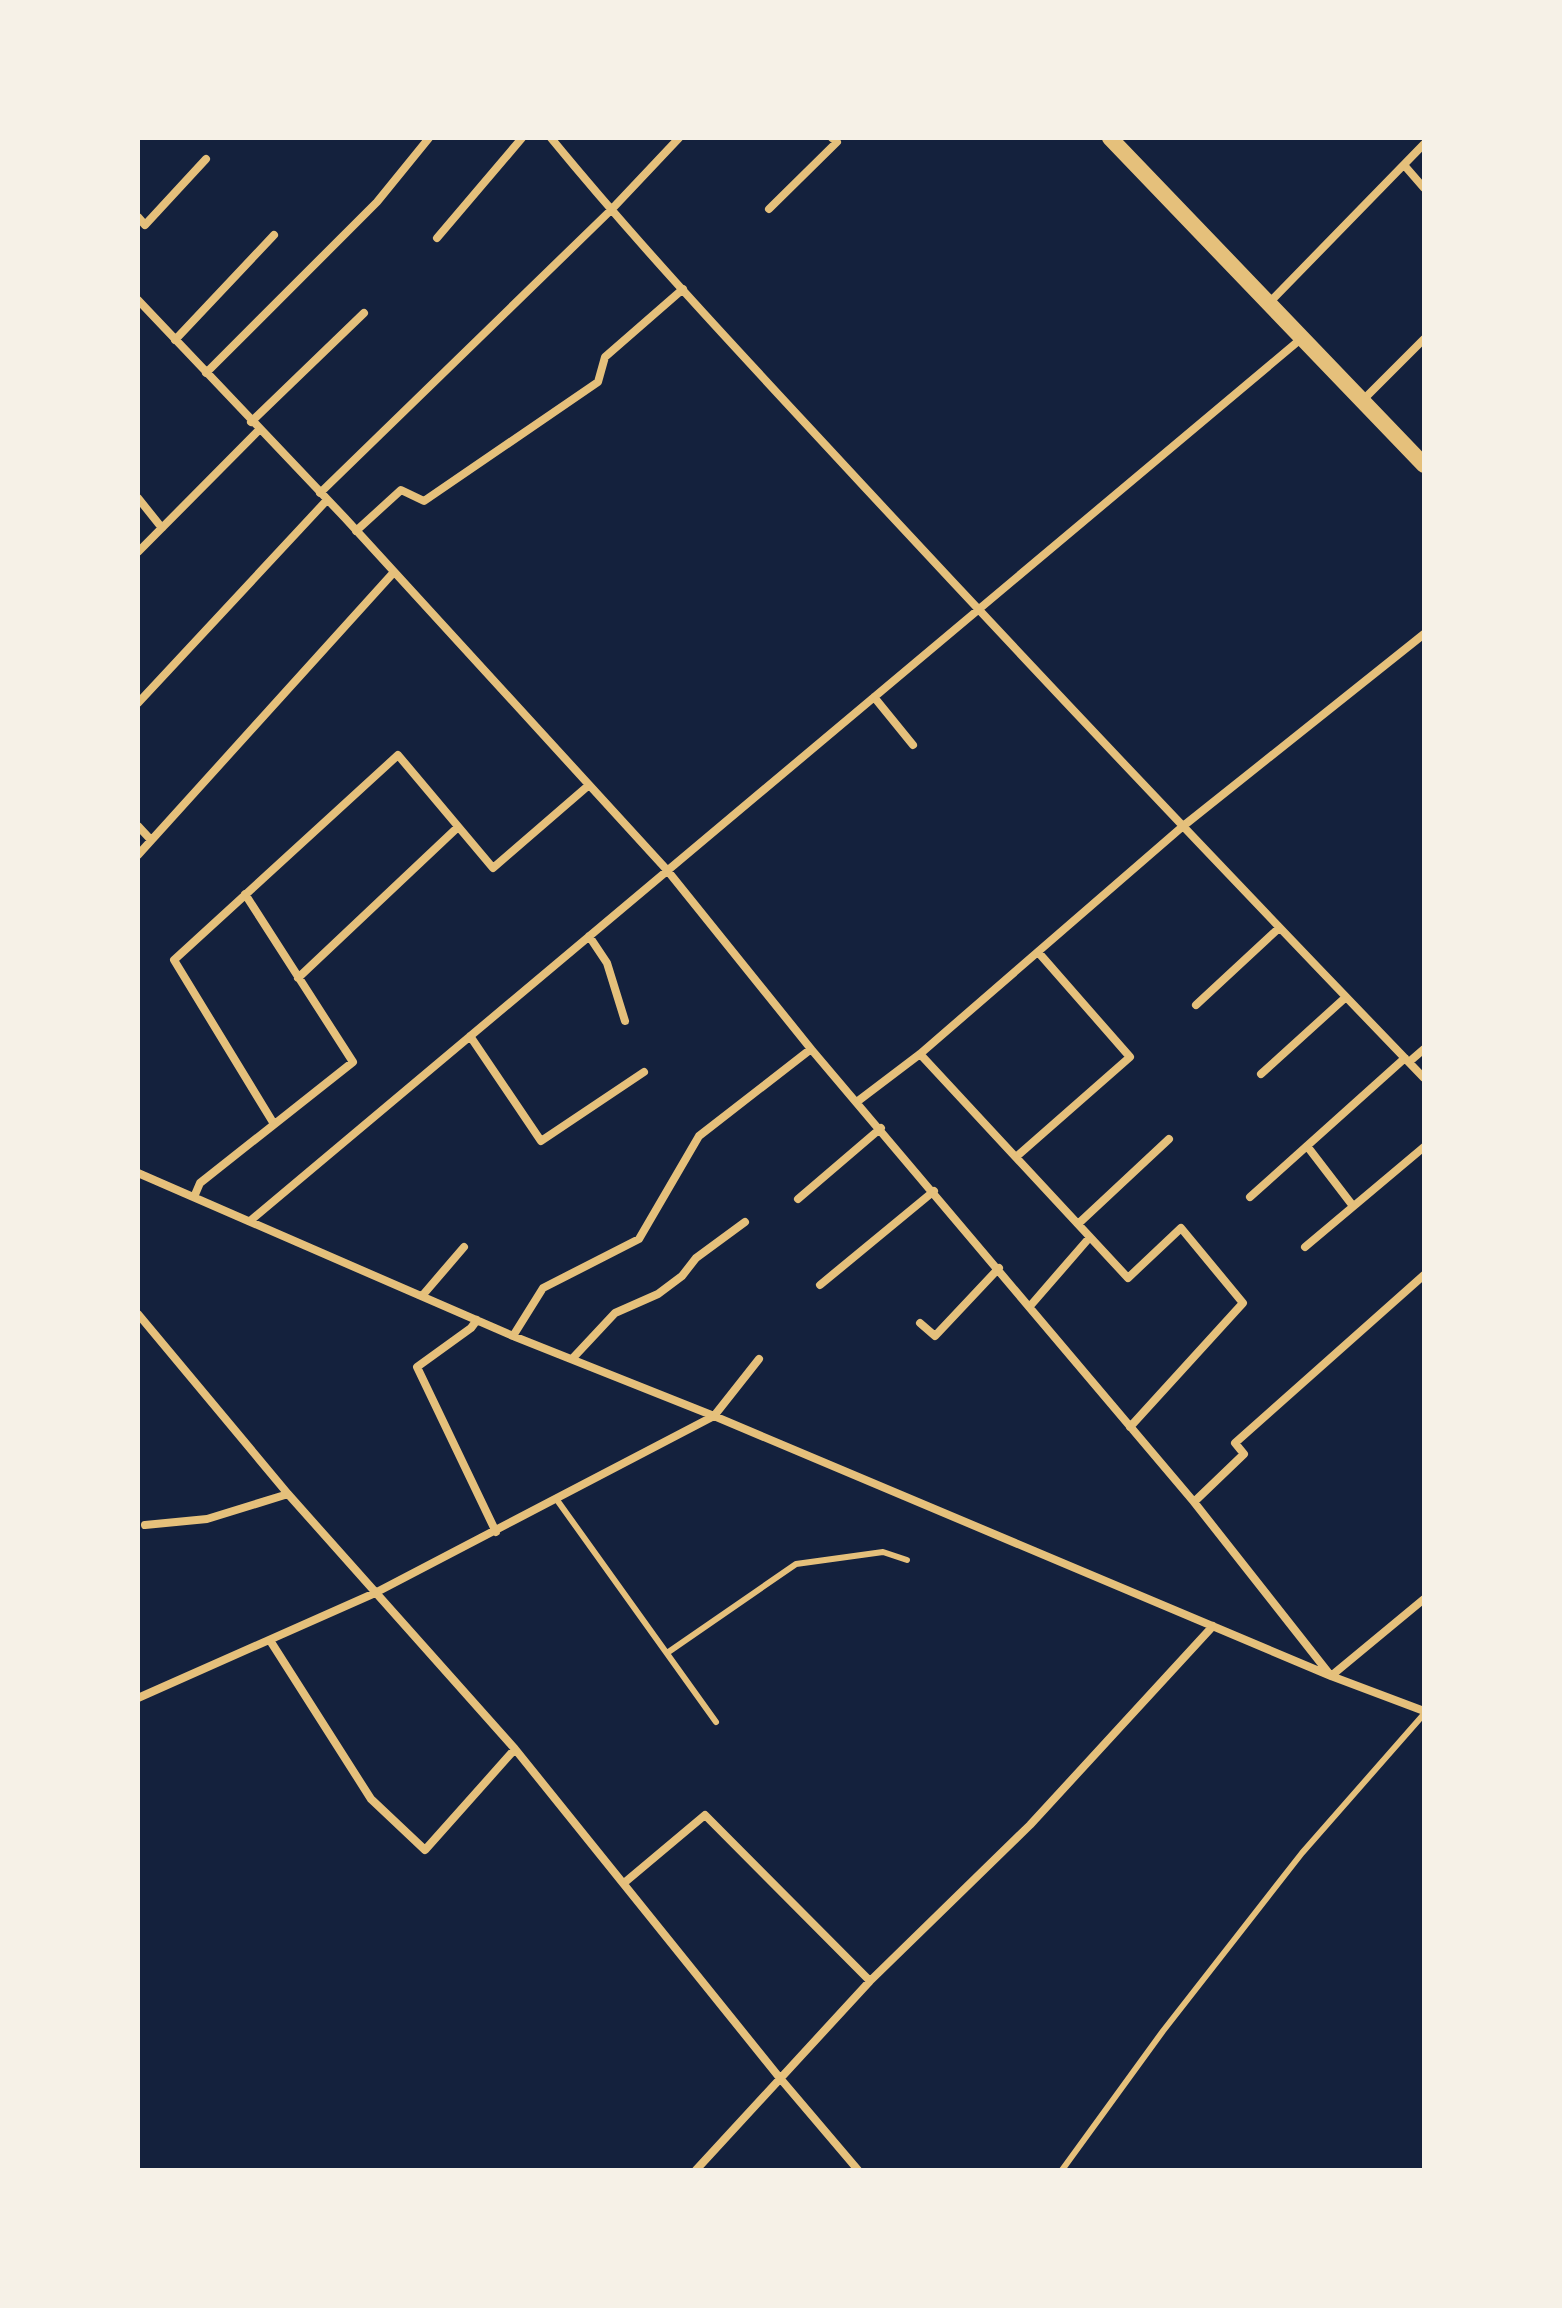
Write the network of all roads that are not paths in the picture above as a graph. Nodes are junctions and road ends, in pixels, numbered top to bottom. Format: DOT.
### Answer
graph roads {
  1 [pos="429,138"];
  2 [pos="522,138"];
  3 [pos="551,138"];
  4 [pos="679,138"];
  5 [pos="1110,138"];
  6 [pos="837,139"];
  7 [pos="1424,144"];
  8 [pos="206,159"];
  9 [pos="1404,165"];
  10 [pos="1424,188"];
  11 [pos="769,209"];
  12 [pos="611,210"];
  13 [pos="138,217"];
  14 [pos="274,235"];
  15 [pos="437,238"];
  16 [pos="683,289"];
  17 [pos="138,300"];
  18 [pos="1269,303"];
  19 [pos="364,313"];
  20 [pos="1302,338"];
  21 [pos="1424,339"];
  22 [pos="175,340"];
  23 [pos="206,373"];
  24 [pos="1361,401"];
  25 [pos="251,422"];
  26 [pos="259,430"];
  27 [pos="1424,465"];
  28 [pos="323,496"];
  29 [pos="138,498"];
  30 [pos="162,528"];
  31 [pos="356,531"];
  32 [pos="138,552"];
  33 [pos="394,572"];
  34 [pos="978,610"];
  35 [pos="1424,634"];
  36 [pos="874,697"];
  37 [pos="138,703"];
  38 [pos="913,745"];
  39 [pos="589,785"];
  40 [pos="138,826"];
  41 [pos="458,827"];
  42 [pos="1182,827"];
  43 [pos="151,840"];
  44 [pos="138,855"];
  45 [pos="667,870"];
  46 [pos="245,894"];
  47 [pos="1279,928"];
  48 [pos="589,936"];
  49 [pos="1038,952"];
  50 [pos="298,978"];
  51 [pos="1346,997"];
  52 [pos="1196,1005"];
  53 [pos="625,1021"];
  54 [pos="470,1036"];
  55 [pos="811,1049"];
  56 [pos="1424,1049"];
  57 [pos="920,1054"];
  58 [pos="1407,1060"];
  59 [pos="644,1072"];
  60 [pos="1261,1074"];
  61 [pos="1424,1078"];
  62 [pos="858,1101"];
  63 [pos="274,1124"];
  64 [pos="881,1128"];
  65 [pos="1169,1139"];
  66 [pos="1307,1146"];
  67 [pos="1424,1147"];
  68 [pos="1016,1157"];
  69 [pos="138,1173"];
  70 [pos="934,1191"];
  71 [pos="194,1197"];
  72 [pos="1250,1197"];
  73 [pos="798,1199"];
  74 [pos="1353,1206"];
  75 [pos="250,1221"];
  76 [pos="745,1222"];
  77 [pos="1078,1224"];
  78 [pos="1090,1237"];
  79 [pos="464,1247"];
  80 [pos="1305,1247"];
  81 [pos="999,1268"];
  82 [pos="1424,1275"];
  83 [pos="820,1285"];
  84 [pos="422,1296"];
  85 [pos="1031,1305"];
  86 [pos="138,1314"];
  87 [pos="477,1320"];
  88 [pos="920,1323"];
  89 [pos="513,1336"];
  90 [pos="572,1359"];
  91 [pos="759,1359"];
  92 [pos="714,1416"];
  93 [pos="1130,1427"];
  94 [pos="288,1494"];
  95 [pos="557,1500"];
  96 [pos="1194,1502"];
  97 [pos="145,1525"];
  98 [pos="496,1532"];
  99 [pos="907,1560"];
  100 [pos="375,1593"];
  101 [pos="1424,1599"];
  102 [pos="1213,1626"];
  103 [pos="271,1642"];
  104 [pos="667,1653"];
  105 [pos="1331,1676"];
  106 [pos="138,1698"];
  107 [pos="1424,1713"];
  108 [pos="716,1722"];
  109 [pos="515,1749"];
  110 [pos="624,1883"];
  111 [pos="870,1981"];
  112 [pos="779,2077"];
  113 [pos="696,2170"];
  114 [pos="858,2170"];
  115 [pos="1062,2170"];
  1 -- 23 [label="street"];
  2 -- 15 [label="street"];
  3 -- 12 [label="street"];
  4 -- 12 [label="street"];
  5 -- 18 [label="main road"];
  6 -- 11 [label="street"];
  7 -- 9 [label="street"];
  8 -- 13 [label="street"];
  9 -- 10 [label="street"];
  9 -- 18 [label="street"];
  12 -- 16 [label="street"];
  12 -- 28 [label="street"];
  14 -- 22 [label="street"];
  16 -- 31 [label="street"];
  16 -- 34 [label="street"];
  17 -- 22 [label="street"];
  18 -- 20 [label="main road"];
  19 -- 25 [label="street"];
  20 -- 24 [label="main road"];
  20 -- 34 [label="street"];
  21 -- 24 [label="street"];
  22 -- 23 [label="street"];
  23 -- 25 [label="street"];
  24 -- 27 [label="main road"];
  25 -- 26 [label="street"];
  26 -- 28 [label="street"];
  26 -- 30 [label="street"];
  28 -- 31 [label="street"];
  28 -- 37 [label="street"];
  29 -- 30 [label="street"];
  30 -- 32 [label="street"];
  31 -- 33 [label="street"];
  33 -- 39 [label="street"];
  33 -- 43 [label="street"];
  34 -- 36 [label="street"];
  34 -- 42 [label="street"];
  35 -- 42 [label="street"];
  36 -- 38 [label="street"];
  36 -- 45 [label="street"];
  39 -- 41 [label="street"];
  39 -- 45 [label="street"];
  40 -- 43 [label="street"];
  41 -- 46 [label="street"];
  41 -- 50 [label="street"];
  42 -- 47 [label="street"];
  42 -- 49 [label="street"];
  43 -- 44 [label="street"];
  45 -- 48 [label="street"];
  45 -- 55 [label="street"];
  46 -- 50 [label="street"];
  46 -- 63 [label="street"];
  47 -- 51 [label="street"];
  47 -- 52 [label="street"];
  48 -- 53 [label="street"];
  48 -- 54 [label="street"];
  49 -- 57 [label="street"];
  49 -- 68 [label="street"];
  50 -- 63 [label="street"];
  51 -- 58 [label="street"];
  51 -- 60 [label="street"];
  54 -- 59 [label="street"];
  54 -- 75 [label="street"];
  55 -- 62 [label="street"];
  55 -- 89 [label="street"];
  56 -- 58 [label="street"];
  57 -- 62 [label="street"];
  57 -- 68 [label="street"];
  58 -- 61 [label="street"];
  58 -- 66 [label="street"];
  62 -- 64 [label="street"];
  63 -- 71 [label="street"];
  64 -- 70 [label="street"];
  64 -- 73 [label="street"];
  65 -- 77 [label="street"];
  66 -- 72 [label="street"];
  66 -- 74 [label="street"];
  67 -- 74 [label="street"];
  68 -- 77 [label="street"];
  69 -- 71 [label="street"];
  70 -- 81 [label="street"];
  70 -- 83 [label="street"];
  71 -- 75 [label="street"];
  74 -- 80 [label="street"];
  75 -- 84 [label="street"];
  76 -- 90 [label="street"];
  77 -- 78 [label="street"];
  78 -- 85 [label="street"];
  78 -- 93 [label="street"];
  79 -- 84 [label="street"];
  81 -- 85 [label="street"];
  81 -- 88 [label="street"];
  82 -- 96 [label="street"];
  84 -- 87 [label="street"];
  85 -- 93 [label="street"];
  86 -- 94 [label="street"];
  87 -- 89 [label="street"];
  87 -- 98 [label="street"];
  89 -- 90 [label="street"];
  90 -- 92 [label="street"];
  91 -- 92 [label="street"];
  92 -- 95 [label="street"];
  92 -- 102 [label="street"];
  93 -- 96 [label="street"];
  94 -- 97 [label="street"];
  94 -- 100 [label="street"];
  95 -- 98 [label="street"];
  95 -- 104 [label="lane"];
  96 -- 105 [label="street"];
  98 -- 100 [label="street"];
  99 -- 104 [label="lane"];
  100 -- 103 [label="street"];
  100 -- 109 [label="street"];
  101 -- 105 [label="street"];
  102 -- 105 [label="street"];
  102 -- 111 [label="street"];
  103 -- 106 [label="street"];
  103 -- 109 [label="street"];
  104 -- 108 [label="lane"];
  105 -- 107 [label="street"];
  107 -- 115 [label="lane"];
  109 -- 110 [label="street"];
  110 -- 111 [label="street"];
  110 -- 112 [label="street"];
  111 -- 112 [label="street"];
  112 -- 113 [label="street"];
  112 -- 114 [label="street"];
}
